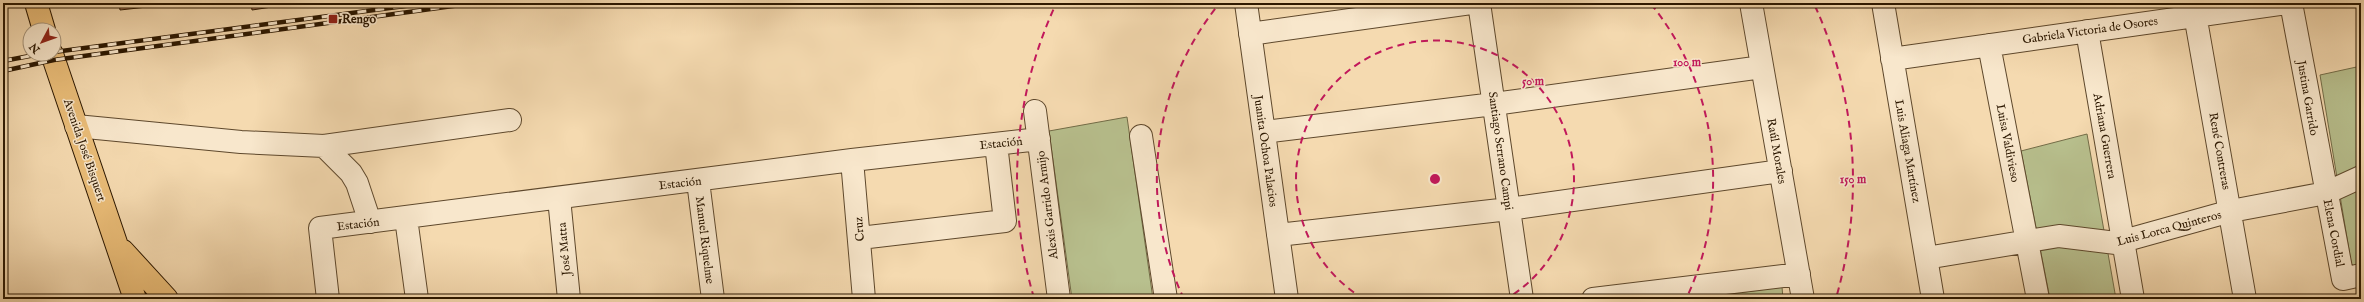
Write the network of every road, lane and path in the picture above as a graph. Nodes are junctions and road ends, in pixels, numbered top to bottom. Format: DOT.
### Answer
graph roads {
  1 [pos="36,3"];
  2 [pos="1246,3"];
  3 [pos="1471,3"];
  4 [pos="1480,3"];
  5 [pos="1751,3"];
  6 [pos="1883,3"];
  7 [pos="2289,3"];
  8 [pos="2194,9"];
  9 [pos="42,22"];
  10 [pos="2087,31"];
  11 [pos="1250,34"];
  12 [pos="1989,45"];
  13 [pos="1892,59"];
  14 [pos="55,62"];
  15 [pos="1762,66"];
  16 [pos="1494,104"];
  17 [pos="1035,111"];
  18 [pos="510,120"];
  19 [pos="76,126"];
  20 [pos="1264,132"];
  21 [pos="1141,136"];
  22 [pos="1039,139"];
  23 [pos="996,144"];
  24 [pos="324,146"];
  25 [pos="852,160"];
  26 [pos="1781,171"];
  27 [pos="2361,177"];
  28 [pos="698,181"];
  29 [pos="2326,193"];
  30 [pos="559,198"];
  31 [pos="1509,209"];
  32 [pos="2231,211"];
  33 [pos="406,218"];
  34 [pos="370,222"];
  35 [pos="1278,235"];
  36 [pos="860,238"];
  37 [pos="2027,241"];
  38 [pos="2123,242"];
  39 [pos="118,245"];
  40 [pos="1926,258"];
  41 [pos="1799,274"];
  42 [pos="2361,274"];
  43 [pos="135,299"];
  44 [pos="167,299"];
  45 [pos="328,299"];
  46 [pos="417,299"];
  47 [pos="569,299"];
  48 [pos="713,299"];
  49 [pos="864,299"];
  50 [pos="1059,299"];
  51 [pos="1166,299"];
  52 [pos="1287,299"];
  53 [pos="1522,299"];
  54 [pos="1593,299"];
  55 [pos="1803,299"];
  56 [pos="1933,299"];
  57 [pos="2038,299"];
  58 [pos="2133,299"];
  59 [pos="2245,299"];
  1 -- 9 [label="main road"];
  2 -- 11 [label="street, Juanita Ochoa Palacios"];
  3 -- 11 [label="street"];
  4 -- 16 [label="street, Santiago Serrano Campi"];
  5 -- 15 [label="street, Raúl Morales"];
  6 -- 13 [label="street, Luis Aliaga Martínez"];
  7 -- 8 [label="street, Gabriela Victoria de Osores"];
  7 -- 29 [label="street, Justina Garrido"];
  8 -- 10 [label="street, Gabriela Victoria de Osores"];
  8 -- 32 [label="street, René Contreras"];
  10 -- 12 [label="street, Gabriela Victoria de Osores"];
  10 -- 38 [label="street, Adriana Guerrera"];
  11 -- 20 [label="street, Juanita Ochoa Palacios"];
  12 -- 13 [label="street, Gabriela Victoria de Osores"];
  12 -- 37 [label="street, Luisa Valdivieso"];
  13 -- 40 [label="street, Luis Aliaga Martínez"];
  14 -- 19 [label="main road, Avenida José Bisquert"];
  15 -- 16 [label="street"];
  15 -- 26 [label="street, Raúl Morales"];
  16 -- 20 [label="street"];
  16 -- 31 [label="street, Santiago Serrano Campi"];
  17 -- 22 [label="street, Alexis Garrido Armijo"];
  18 -- 24 [label="street"];
  19 -- 24 [label="street"];
  19 -- 39 [label="main road, Avenida José Bisquert"];
  20 -- 35 [label="street, Juanita Ochoa Palacios"];
  21 -- 51 [label="street"];
  22 -- 23 [label="street, Estación"];
  22 -- 50 [label="street, Alexis Garrido Armijo"];
  23 -- 25 [label="street, Estación"];
  23 -- 36 [label="street"];
  24 -- 34 [label="street"];
  25 -- 28 [label="street, Estación"];
  25 -- 36 [label="street, Cruz"];
  26 -- 31 [label="street"];
  26 -- 41 [label="street, Raúl Morales"];
  27 -- 29 [label="street, Luis Lorca Quinteros"];
  28 -- 30 [label="street, Estación"];
  28 -- 48 [label="street, Manuel Riquelme"];
  29 -- 32 [label="street, Luis Lorca Quinteros"];
  29 -- 42 [label="street, Elena Cordial"];
  30 -- 33 [label="street, Estación"];
  30 -- 47 [label="street, José Matta"];
  31 -- 35 [label="street"];
  31 -- 53 [label="street, Santiago Serrano Campi"];
  32 -- 38 [label="street, Luis Lorca Quinteros"];
  32 -- 59 [label="street, René Contreras"];
  33 -- 34 [label="street, Estación"];
  33 -- 46 [label="street"];
  34 -- 45 [label="street, Estación"];
  35 -- 52 [label="street, Juanita Ochoa Palacios"];
  36 -- 49 [label="street, Cruz"];
  37 -- 38 [label="street, Luis Lorca Quinteros"];
  37 -- 40 [label="street, Luis Lorca Quinteros"];
  37 -- 57 [label="street, Luisa Valdivieso"];
  38 -- 58 [label="street, Adriana Guerrera"];
  39 -- 43 [label="main road, Avenida José Bisquert"];
  39 -- 44 [label="main road, Avenida José Bisquert"];
  40 -- 56 [label="street, Luis Aliaga Martínez"];
  41 -- 54 [label="street"];
  41 -- 55 [label="street, Raúl Morales"];
}
